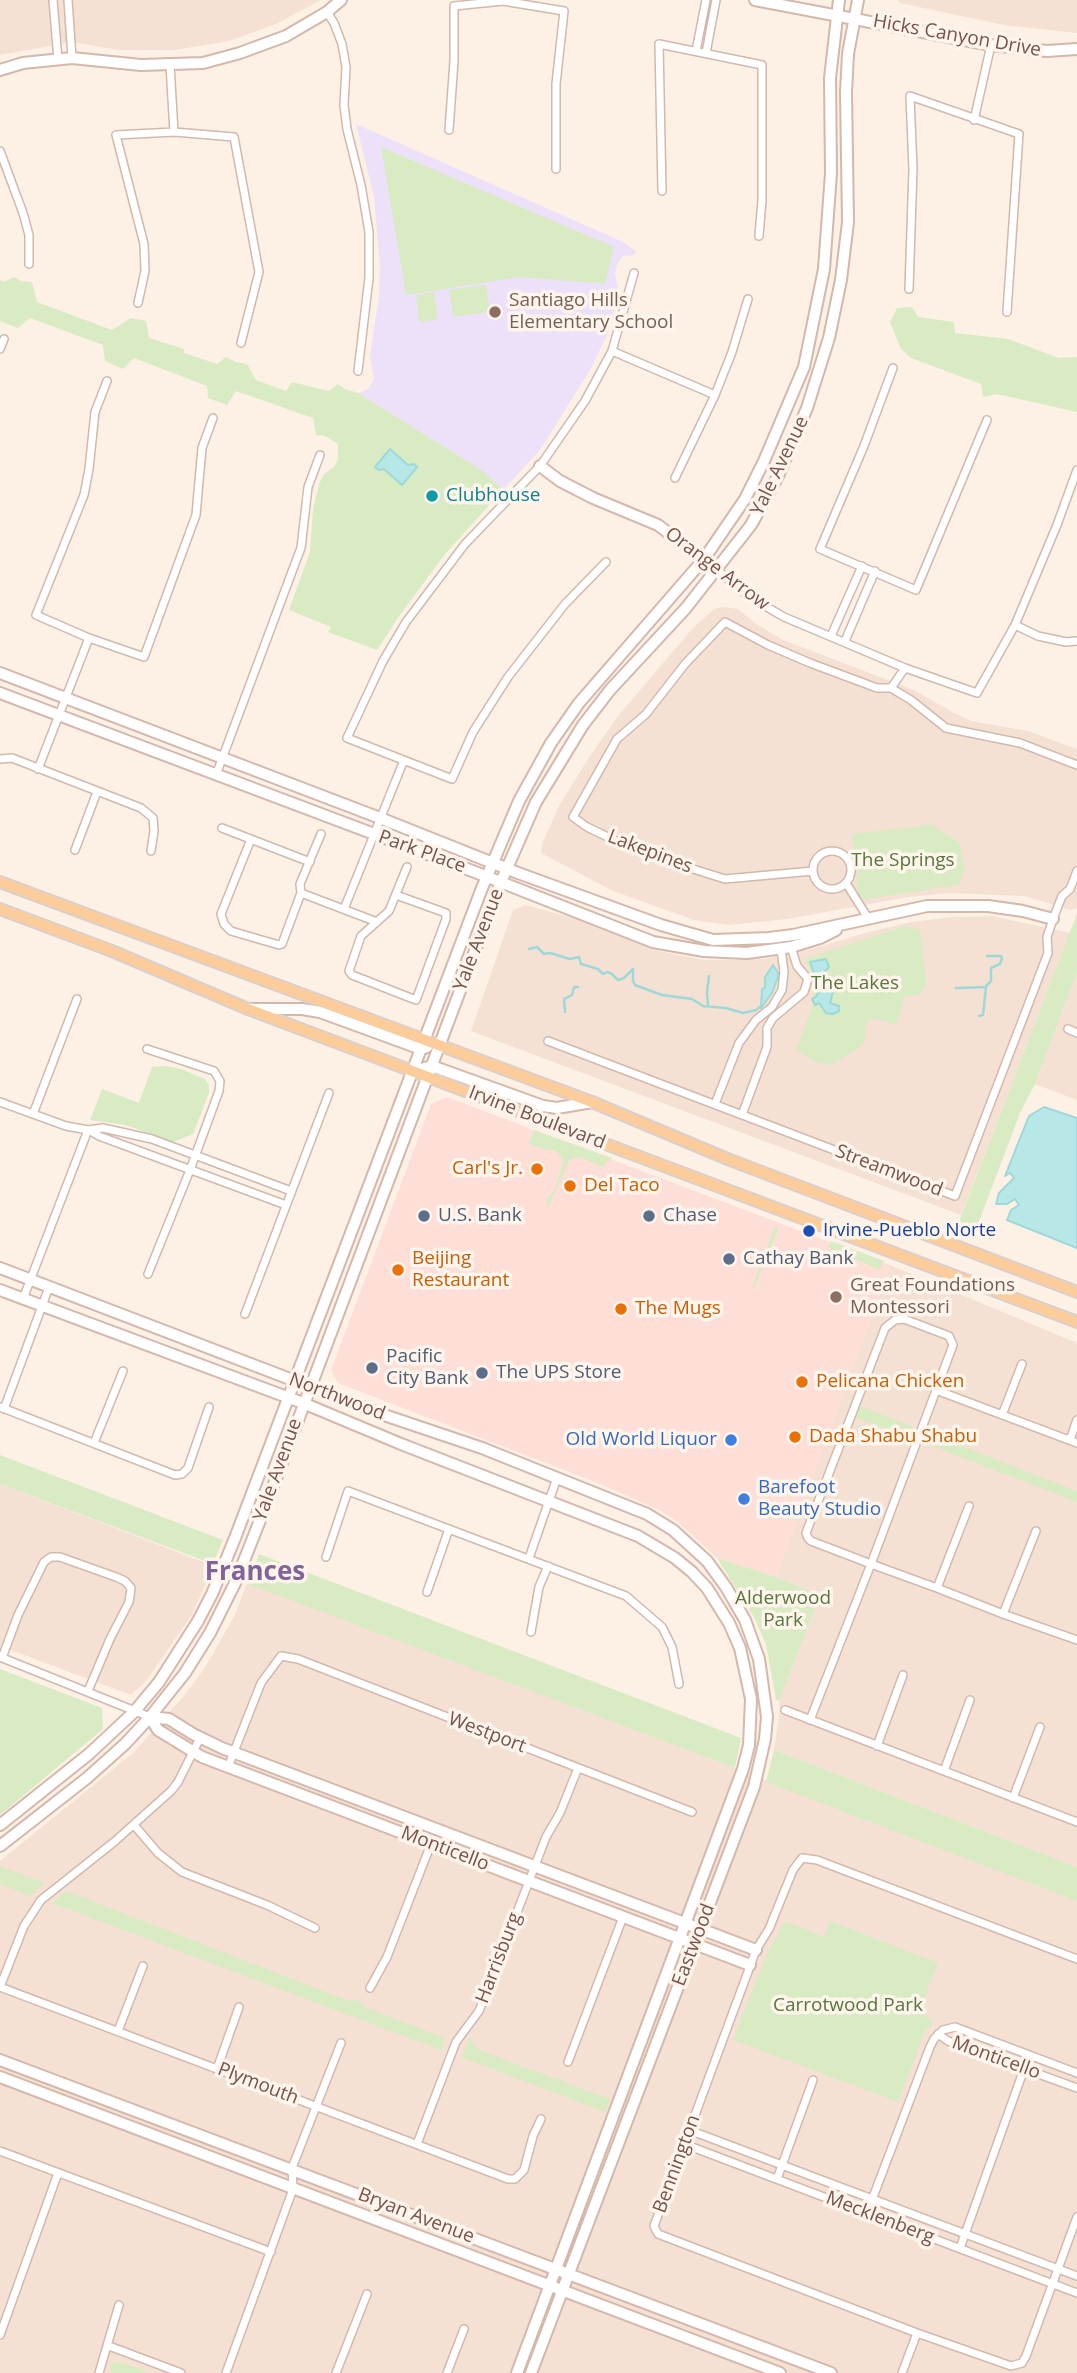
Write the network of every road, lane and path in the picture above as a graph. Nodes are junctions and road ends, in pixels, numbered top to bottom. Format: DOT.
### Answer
graph roads {
  1 [pos="53,0"];
  2 [pos="68,0"];
  3 [pos="341,0"];
  4 [pos="503,0"];
  5 [pos="706,0"];
  6 [pos="716,0"];
  7 [pos="755,0"];
  8 [pos="839,0"];
  9 [pos="858,0"];
  10 [pos="327,12"];
  11 [pos="836,15"];
  12 [pos="55,17"];
  13 [pos="70,17"];
  14 [pos="854,18"];
  15 [pos="991,45"];
  16 [pos="1077,49"];
  17 [pos="696,51"];
  18 [pos="706,52"];
  19 [pos="72,58"];
  20 [pos="58,60"];
  21 [pos="170,65"];
  22 [pos="0,70"];
  23 [pos="974,120"];
  24 [pos="449,131"];
  25 [pos="174,132"];
  26 [pos="0,151"];
  27 [pos="556,169"];
  28 [pos="662,191"];
  29 [pos="759,236"];
  30 [pos="29,264"];
  31 [pos="635,273"];
  32 [pos="909,289"];
  33 [pos="748,299"];
  34 [pos="138,303"];
  35 [pos="1007,312"];
  36 [pos="4,339"];
  37 [pos="241,343"];
  38 [pos="0,349"];
  39 [pos="612,351"];
  40 [pos="893,368"];
  41 [pos="358,371"];
  42 [pos="107,382"];
  43 [pos="715,395"];
  44 [pos="213,418"];
  45 [pos="987,420"];
  46 [pos="320,455"];
  47 [pos="540,466"];
  48 [pos="1077,470"];
  49 [pos="674,478"];
  50 [pos="704,559"];
  51 [pos="606,562"];
  52 [pos="862,566"];
  53 [pos="717,570"];
  54 [pos="874,571"];
  55 [pos="1015,625"];
  56 [pos="831,636"];
  57 [pos="89,638"];
  58 [pos="845,641"];
  59 [pos="1077,641"];
  60 [pos="905,668"];
  61 [pos="0,673"];
  62 [pos="891,688"];
  63 [pos="0,693"];
  64 [pos="67,698"];
  65 [pos="60,715"];
  66 [pos="223,757"];
  67 [pos="1,758"];
  68 [pos="404,760"];
  69 [pos="1077,765"];
  70 [pos="38,769"];
  71 [pos="216,775"];
  72 [pos="97,792"];
  73 [pos="380,818"];
  74 [pos="222,828"];
  75 [pos="321,834"];
  76 [pos="373,835"];
  77 [pos="251,839"];
  78 [pos="75,850"];
  79 [pos="151,851"];
  80 [pos="310,862"];
  81 [pos="492,863"];
  82 [pos="407,867"];
  83 [pos="507,869"];
  84 [pos="813,871"];
  85 [pos="1077,872"];
  86 [pos="486,876"];
  87 [pos="0,882"];
  88 [pos="501,882"];
  89 [pos="846,883"];
  90 [pos="301,893"];
  91 [pos="396,895"];
  92 [pos="0,909"];
  93 [pos="344,909"];
  94 [pos="868,918"];
  95 [pos="1052,919"];
  96 [pos="377,922"];
  97 [pos="849,923"];
  98 [pos="786,948"];
  99 [pos="77,999"];
  100 [pos="248,1009"];
  101 [pos="1068,1030"];
  102 [pos="1077,1033"];
  103 [pos="548,1041"];
  104 [pos="423,1044"];
  105 [pos="440,1044"];
  106 [pos="147,1049"];
  107 [pos="413,1071"];
  108 [pos="430,1071"];
  109 [pos="329,1093"];
  110 [pos="0,1102"];
  111 [pos="592,1102"];
  112 [pos="715,1104"];
  113 [pos="33,1114"];
  114 [pos="742,1115"];
  115 [pos="88,1130"];
  116 [pos="195,1156"];
  117 [pos="190,1170"];
  118 [pos="291,1191"];
  119 [pos="286,1205"];
  120 [pos="0,1268"];
  121 [pos="148,1274"];
  122 [pos="31,1280"];
  123 [pos="49,1287"];
  124 [pos="0,1290"];
  125 [pos="1077,1292"];
  126 [pos="23,1299"];
  127 [pos="42,1306"];
  128 [pos="245,1314"];
  129 [pos="1077,1322"];
  130 [pos="1022,1364"];
  131 [pos="123,1371"];
  132 [pos="294,1381"];
  133 [pos="309,1387"];
  134 [pos="936,1390"];
  135 [pos="287,1397"];
  136 [pos="303,1403"];
  137 [pos="209,1407"];
  138 [pos="2,1408"];
  139 [pos="1002,1415"];
  140 [pos="1077,1420"];
  141 [pos="1073,1441"];
  142 [pos="94,1443"];
  143 [pos="557,1478"];
  144 [pos="548,1501"];
  145 [pos="969,1506"];
  146 [pos="449,1529"];
  147 [pos="673,1530"];
  148 [pos="1036,1531"];
  149 [pos="660,1548"];
  150 [pos="326,1557"];
  151 [pos="529,1558"];
  152 [pos="872,1564"];
  153 [pos="548,1566"];
  154 [pos="937,1588"];
  155 [pos="427,1592"];
  156 [pos="1003,1614"];
  157 [pos="531,1632"];
  158 [pos="1076,1636"];
  159 [pos="1,1658"];
  160 [pos="903,1675"];
  161 [pos="679,1684"];
  162 [pos="88,1691"];
  163 [pos="970,1700"];
  164 [pos="785,1710"];
  165 [pos="134,1712"];
  166 [pos="150,1717"];
  167 [pos="810,1720"];
  168 [pos="1040,1727"];
  169 [pos="200,1738"];
  170 [pos="877,1746"];
  171 [pos="233,1752"];
  172 [pos="193,1753"];
  173 [pos="228,1767"];
  174 [pos="578,1769"];
  175 [pos="944,1771"];
  176 [pos="1013,1798"];
  177 [pos="692,1812"];
  178 [pos="1077,1822"];
  179 [pos="0,1825"];
  180 [pos="134,1825"];
  181 [pos="430,1844"];
  182 [pos="0,1846"];
  183 [pos="534,1866"];
  184 [pos="529,1881"];
  185 [pos="623,1917"];
  186 [pos="685,1923"];
  187 [pos="315,1928"];
  188 [pos="700,1929"];
  189 [pos="679,1938"];
  190 [pos="695,1944"];
  191 [pos="756,1950"];
  192 [pos="1077,1959"];
  193 [pos="750,1965"];
  194 [pos="142,1966"];
  195 [pos="0,1987"];
  196 [pos="370,1988"];
  197 [pos="239,2007"];
  198 [pos="118,2031"];
  199 [pos="938,2034"];
  200 [pos="341,2043"];
  201 [pos="1029,2055"];
  202 [pos="0,2060"];
  203 [pos="568,2062"];
  204 [pos="217,2068"];
  205 [pos="1024,2068"];
  206 [pos="1077,2073"];
  207 [pos="0,2077"];
  208 [pos="813,2080"];
  209 [pos="1077,2088"];
  210 [pos="316,2106"];
  211 [pos="541,2119"];
  212 [pos="689,2130"];
  213 [pos="417,2144"];
  214 [pos="684,2144"];
  215 [pos="0,2151"];
  216 [pos="782,2165"];
  217 [pos="292,2168"];
  218 [pos="58,2173"];
  219 [pos="777,2179"];
  220 [pos="293,2189"];
  221 [pos="872,2199"];
  222 [pos="867,2213"];
  223 [pos="1077,2217"];
  224 [pos="965,2234"];
  225 [pos="960,2248"];
  226 [pos="271,2252"];
  227 [pos="556,2269"];
  228 [pos="1058,2269"];
  229 [pos="569,2274"];
  230 [pos="1077,2276"];
  231 [pos="1053,2284"];
  232 [pos="557,2287"];
  233 [pos="1077,2293"];
  234 [pos="367,2294"];
  235 [pos="119,2305"];
  236 [pos="464,2329"];
  237 [pos="917,2333"];
  238 [pos="0,2335"];
  239 [pos="109,2346"];
  240 [pos="99,2373"];
  241 [pos="181,2373"];
  242 [pos="226,2373"];
  243 [pos="336,2373"];
  244 [pos="447,2373"];
  245 [pos="517,2373"];
  246 [pos="531,2373"];
  247 [pos="780,2373"];
  248 [pos="831,2373"];
  249 [pos="902,2373"];
  1 -- 12 [label="street"];
  2 -- 13 [label="street"];
  3 -- 10 [label="street"];
  4 -- 24 [label="street"];
  4 -- 27 [label="street"];
  5 -- 17 [label="street"];
  6 -- 18 [label="street"];
  7 -- 11 [label="street, Hicks Canyon Drive"];
  8 -- 11 [label="street, Yale Avenue"];
  9 -- 14 [label="street, Yale Avenue"];
  10 -- 21 [label="street"];
  10 -- 41 [label="street"];
  11 -- 14 [label="street, Hicks Canyon Drive"];
  11 -- 50 [label="street, Yale Avenue"];
  12 -- 13 [label="street"];
  12 -- 20 [label="street"];
  13 -- 19 [label="street"];
  14 -- 15 [label="street, Hicks Canyon Drive"];
  14 -- 53 [label="street, Yale Avenue"];
  15 -- 16 [label="street, Hicks Canyon Drive"];
  15 -- 23 [label="street"];
  17 -- 18 [label="street"];
  17 -- 28 [label="street"];
  18 -- 29 [label="street"];
  19 -- 20 [label="street"];
  19 -- 21 [label="street"];
  20 -- 22 [label="street"];
  21 -- 25 [label="street"];
  23 -- 32 [label="street"];
  23 -- 35 [label="street"];
  25 -- 34 [label="street"];
  25 -- 37 [label="street"];
  26 -- 30 [label="street"];
  31 -- 39 [label="street"];
  33 -- 43 [label="street"];
  36 -- 38 [label="street"];
  39 -- 43 [label="street"];
  39 -- 47 [label="street"];
  40 -- 52 [label="street"];
  42 -- 57 [label="street"];
  43 -- 49 [label="street"];
  44 -- 57 [label="street"];
  45 -- 54 [label="street"];
  46 -- 66 [label="street"];
  47 -- 50 [label="street, Orange Arrow"];
  47 -- 68 [label="street"];
  48 -- 55 [label="street"];
  50 -- 53 [label="street, Orange Arrow"];
  50 -- 81 [label="street, Yale Avenue"];
  51 -- 68 [label="street"];
  52 -- 54 [label="street"];
  52 -- 56 [label="street"];
  53 -- 56 [label="street, Orange Arrow"];
  53 -- 83 [label="street, Yale Avenue"];
  54 -- 58 [label="street"];
  55 -- 59 [label="street"];
  55 -- 60 [label="street, Orange Arrow"];
  56 -- 58 [label="street, Orange Arrow"];
  57 -- 64 [label="street"];
  58 -- 60 [label="street, Orange Arrow"];
  60 -- 62 [label="street"];
  61 -- 64 [label="street, Park Place"];
  62 -- 69 [label="street"];
  62 -- 84 [label="street, Lakepines"];
  63 -- 65 [label="street, Park Place"];
  64 -- 65 [label="street"];
  64 -- 66 [label="street, Park Place"];
  65 -- 70 [label="street"];
  65 -- 71 [label="street, Park Place"];
  66 -- 71 [label="street"];
  66 -- 73 [label="street, Park Place"];
  67 -- 70 [label="street"];
  68 -- 73 [label="street"];
  70 -- 72 [label="street"];
  71 -- 76 [label="street, Park Place"];
  72 -- 78 [label="street"];
  72 -- 79 [label="street"];
  73 -- 76 [label="street"];
  73 -- 81 [label="street, Park Place"];
  74 -- 77 [label="street"];
  75 -- 80 [label="street"];
  76 -- 86 [label="street, Park Place"];
  76 -- 93 [label="street"];
  77 -- 80 [label="street"];
  77 -- 90 [label="street"];
  80 -- 90 [label="street"];
  81 -- 83 [label="street, Park Place"];
  81 -- 86 [label="street, Yale Avenue"];
  82 -- 91 [label="street"];
  83 -- 88 [label="street, Yale Avenue"];
  83 -- 97 [label="street, Park Place"];
  84 -- 89 [label="street"];
  84 -- 89 [label="street"];
  85 -- 95 [label="street"];
  86 -- 88 [label="street, Park Place"];
  86 -- 104 [label="street, Yale Avenue"];
  87 -- 104 [label="main road, Irvine Boulevard"];
  88 -- 98 [label="street, Park Place"];
  88 -- 105 [label="street, Yale Avenue"];
  89 -- 94 [label="street"];
  90 -- 93 [label="street"];
  91 -- 96 [label="street"];
  91 -- 96 [label="street"];
  92 -- 100 [label="main road, Irvine Boulevard"];
  93 -- 96 [label="street"];
  94 -- 95 [label="street, Park Place"];
  94 -- 97 [label="street, Park Place"];
  95 -- 114 [label="street, Streamwood"];
  97 -- 98 [label="street, Park Place"];
  98 -- 112 [label="street"];
  98 -- 114 [label="street"];
  99 -- 113 [label="street"];
  100 -- 104 [label="street"];
  100 -- 107 [label="main road, Irvine Boulevard"];
  101 -- 102 [label="street"];
  103 -- 112 [label="street, Streamwood"];
  104 -- 105 [label="main road, Irvine Boulevard"];
  104 -- 107 [label="street, Yale Avenue"];
  105 -- 108 [label="street, Yale Avenue"];
  105 -- 111 [label="main road, Irvine Boulevard"];
  106 -- 116 [label="street"];
  107 -- 108 [label="main road, Irvine Boulevard"];
  107 -- 132 [label="street, Yale Avenue"];
  108 -- 111 [label="street"];
  108 -- 129 [label="main road, Irvine Boulevard"];
  108 -- 133 [label="street, Yale Avenue"];
  109 -- 118 [label="street"];
  110 -- 113 [label="street"];
  111 -- 125 [label="main road, Irvine Boulevard"];
  112 -- 114 [label="street, Streamwood"];
  113 -- 115 [label="street"];
  115 -- 116 [label="street"];
  115 -- 117 [label="street"];
  115 -- 122 [label="street"];
  116 -- 117 [label="street"];
  116 -- 118 [label="street"];
  117 -- 119 [label="street"];
  117 -- 121 [label="street"];
  118 -- 119 [label="street"];
  119 -- 128 [label="street"];
  120 -- 122 [label="street, Northwood"];
  122 -- 123 [label="street, Northwood"];
  122 -- 126 [label="street"];
  123 -- 127 [label="street"];
  123 -- 132 [label="street, Northwood"];
  124 -- 126 [label="street, Northwood"];
  126 -- 127 [label="street, Northwood"];
  127 -- 135 [label="street, Northwood"];
  127 -- 138 [label="street"];
  130 -- 139 [label="street"];
  131 -- 142 [label="street"];
  132 -- 133 [label="street, Northwood"];
  132 -- 135 [label="street, Yale Avenue"];
  133 -- 136 [label="street, Yale Avenue"];
  133 -- 143 [label="street, Northwood"];
  134 -- 139 [label="street"];
  134 -- 152 [label="street"];
  134 -- 152 [label="street"];
  135 -- 136 [label="street, Northwood"];
  135 -- 165 [label="street, Yale Avenue"];
  136 -- 144 [label="street, Northwood"];
  136 -- 166 [label="street, Yale Avenue"];
  137 -- 142 [label="street"];
  138 -- 142 [label="street"];
  139 -- 141 [label="street"];
  140 -- 141 [label="street"];
  143 -- 144 [label="street"];
  143 -- 147 [label="street, Northwood"];
  144 -- 149 [label="street, Northwood"];
  144 -- 151 [label="street"];
  145 -- 154 [label="street"];
  146 -- 150 [label="street"];
  146 -- 151 [label="street"];
  146 -- 155 [label="street"];
  147 -- 188 [label="street, Eastwood"];
  148 -- 156 [label="street"];
  149 -- 186 [label="street, Eastwood"];
  151 -- 153 [label="street"];
  152 -- 154 [label="street"];
  152 -- 167 [label="street"];
  153 -- 157 [label="street"];
  153 -- 161 [label="street"];
  154 -- 156 [label="street"];
  156 -- 158 [label="street"];
  159 -- 162 [label="street, Monticello"];
  159 -- 162 [label="street"];
  160 -- 170 [label="street"];
  162 -- 165 [label="street, Monticello"];
  163 -- 175 [label="street"];
  164 -- 167 [label="street"];
  165 -- 166 [label="street, Monticello"];
  165 -- 179 [label="street, Yale Avenue"];
  166 -- 169 [label="street, Monticello"];
  166 -- 172 [label="street, Monticello"];
  166 -- 182 [label="street, Yale Avenue"];
  167 -- 170 [label="street"];
  168 -- 176 [label="street"];
  169 -- 171 [label="street, Monticello"];
  169 -- 172 [label="street"];
  170 -- 175 [label="street"];
  171 -- 173 [label="street"];
  171 -- 174 [label="street, Westport"];
  171 -- 183 [label="street, Monticello"];
  172 -- 173 [label="street, Monticello"];
  172 -- 180 [label="street"];
  173 -- 181 [label="street, Monticello"];
  174 -- 177 [label="street, Westport"];
  174 -- 183 [label="street, Harrisburg"];
  175 -- 176 [label="street"];
  176 -- 178 [label="street"];
  180 -- 187 [label="street"];
  180 -- 195 [label="street"];
  181 -- 184 [label="street, Monticello"];
  181 -- 196 [label="street"];
  183 -- 184 [label="street, Harrisburg"];
  183 -- 186 [label="street, Monticello"];
  184 -- 185 [label="street, Monticello"];
  184 -- 213 [label="street, Harrisburg"];
  185 -- 189 [label="street, Monticello"];
  185 -- 203 [label="street"];
  186 -- 188 [label="street, Monticello"];
  186 -- 189 [label="street, Eastwood"];
  188 -- 190 [label="street, Eastwood"];
  188 -- 191 [label="street, Monticello"];
  189 -- 190 [label="street, Monticello"];
  189 -- 227 [label="street, Eastwood"];
  190 -- 193 [label="street, Monticello"];
  190 -- 229 [label="street, Eastwood"];
  191 -- 192 [label="street, Bennington"];
  191 -- 193 [label="street, Bennington"];
  193 -- 212 [label="street, Bennington"];
  194 -- 198 [label="street"];
  195 -- 198 [label="street, Plymouth"];
  197 -- 204 [label="street"];
  198 -- 204 [label="street, Plymouth"];
  199 -- 201 [label="street, Monticello"];
  199 -- 205 [label="street, Monticello"];
  199 -- 221 [label="street"];
  200 -- 210 [label="street"];
  201 -- 205 [label="street"];
  201 -- 206 [label="street, Monticello"];
  202 -- 217 [label="street, Bryan Avenue"];
  204 -- 210 [label="street, Plymouth"];
  205 -- 209 [label="street, Monticello"];
  205 -- 224 [label="street"];
  207 -- 220 [label="street, Bryan Avenue"];
  208 -- 216 [label="street"];
  210 -- 213 [label="street, Plymouth"];
  210 -- 217 [label="street"];
  211 -- 213 [label="street, Plymouth"];
  212 -- 214 [label="street, Bennington"];
  212 -- 216 [label="street, Mecklenberg"];
  214 -- 219 [label="street, Mecklenberg"];
  214 -- 237 [label="street, Bennington"];
  215 -- 218 [label="street"];
  216 -- 219 [label="street"];
  216 -- 221 [label="street, Mecklenberg"];
  217 -- 220 [label="street"];
  217 -- 227 [label="street, Bryan Avenue"];
  218 -- 226 [label="street"];
  218 -- 238 [label="street"];
  219 -- 222 [label="street, Mecklenberg"];
  220 -- 226 [label="street"];
  220 -- 232 [label="street, Bryan Avenue"];
  221 -- 222 [label="street"];
  221 -- 224 [label="street, Mecklenberg"];
  222 -- 225 [label="street, Mecklenberg"];
  223 -- 228 [label="street"];
  224 -- 225 [label="street"];
  224 -- 228 [label="street, Mecklenberg"];
  225 -- 231 [label="street, Mecklenberg"];
  226 -- 242 [label="street"];
  227 -- 229 [label="street, Bryan Avenue"];
  227 -- 232 [label="street, Eastwood"];
  228 -- 230 [label="street, Mecklenberg"];
  228 -- 231 [label="street"];
  229 -- 232 [label="street, Eastwood"];
  229 -- 248 [label="street, Bryan Avenue"];
  231 -- 233 [label="street, Mecklenberg"];
  231 -- 237 [label="street, Bennington"];
  232 -- 245 [label="street, Eastwood"];
  232 -- 246 [label="street, Eastwood"];
  232 -- 247 [label="street, Bryan Avenue"];
  234 -- 243 [label="street"];
  235 -- 239 [label="street"];
  236 -- 244 [label="street"];
  237 -- 249 [label="street"];
  239 -- 240 [label="street"];
  239 -- 241 [label="street"];
}
